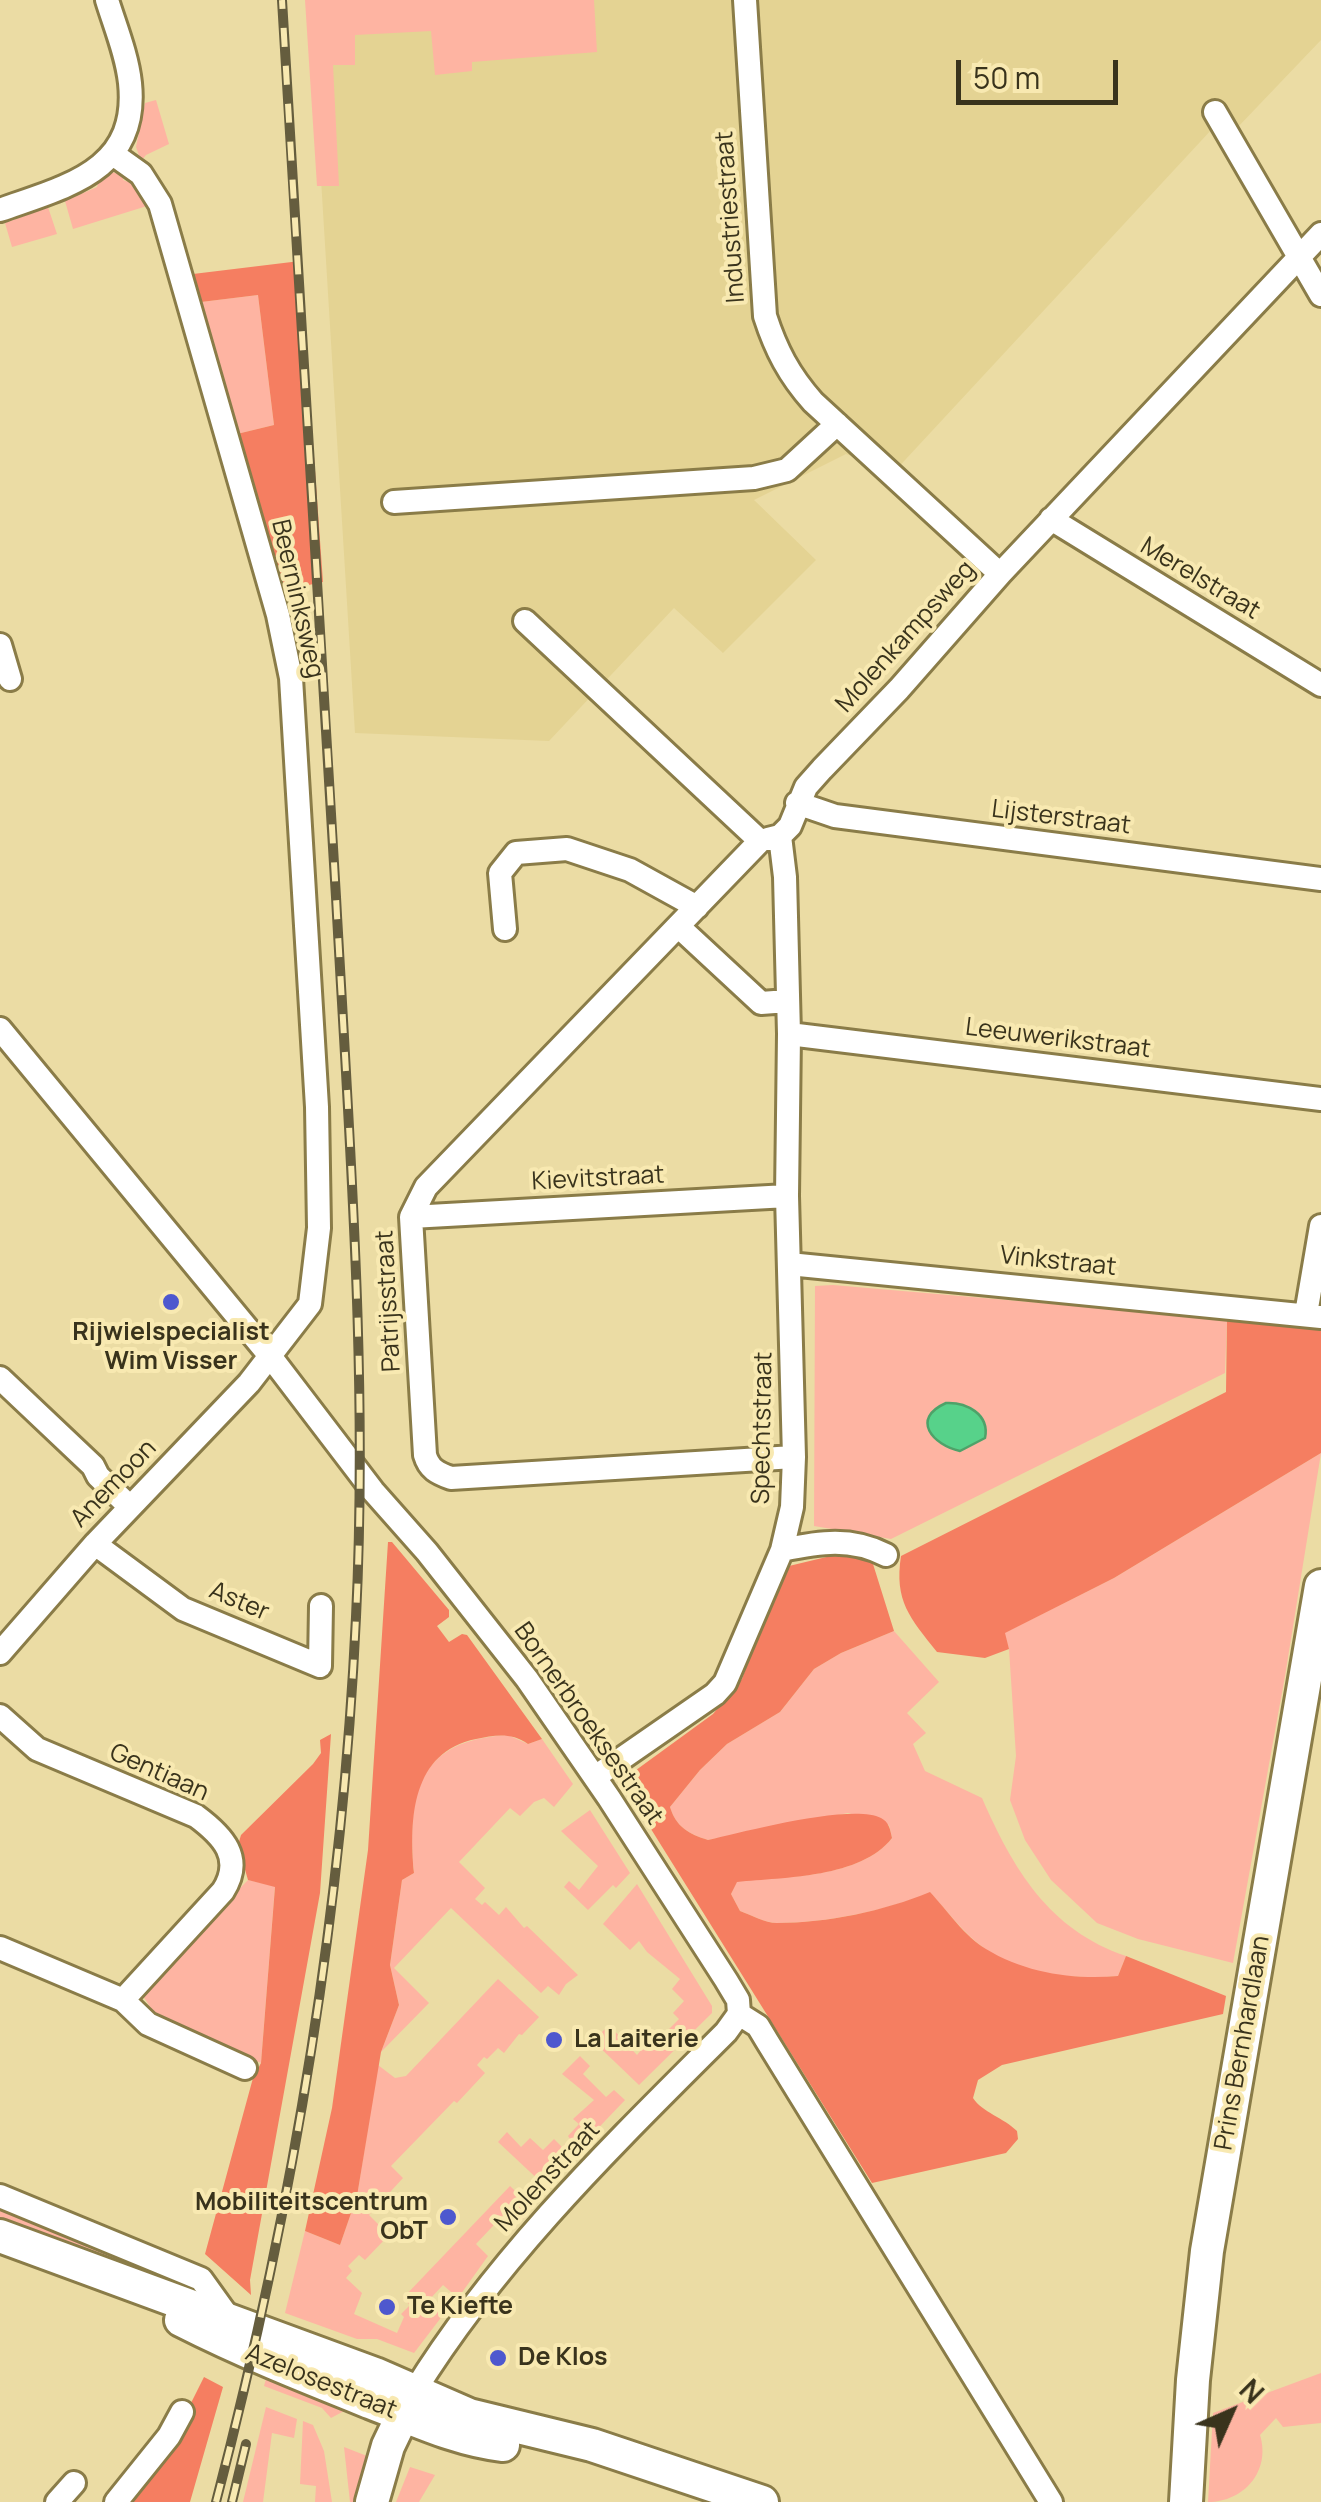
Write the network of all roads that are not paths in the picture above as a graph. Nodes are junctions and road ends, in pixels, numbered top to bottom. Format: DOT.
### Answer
graph roads {
  1 [pos="107,0"];
  2 [pos="745,0"];
  3 [pos="1214,112"];
  4 [pos="113,154"];
  5 [pos="0,210"];
  6 [pos="1321,234"];
  7 [pos="1300,257"];
  8 [pos="1321,295"];
  9 [pos="836,424"];
  10 [pos="394,502"];
  11 [pos="1052,519"];
  12 [pos="1000,574"];
  13 [pos="525,620"];
  14 [pos="0,645"];
  15 [pos="10,679"];
  16 [pos="1321,685"];
  17 [pos="797,804"];
  18 [pos="770,839"];
  19 [pos="1321,880"];
  20 [pos="698,907"];
  21 [pos="678,926"];
  22 [pos="505,930"];
  23 [pos="788,1001"];
  24 [pos="0,1029"];
  25 [pos="789,1034"];
  26 [pos="1321,1099"];
  27 [pos="788,1196"];
  28 [pos="411,1217"];
  29 [pos="1321,1226"];
  30 [pos="789,1264"];
  31 [pos="1314,1315"];
  32 [pos="270,1356"];
  33 [pos="0,1378"];
  34 [pos="794,1457"];
  35 [pos="130,1507"];
  36 [pos="94,1544"];
  37 [pos="782,1550"];
  38 [pos="886,1555"];
  39 [pos="1321,1586"];
  40 [pos="321,1606"];
  41 [pos="0,1652"];
  42 [pos="0,1716"];
  43 [pos="1310,1718"];
  44 [pos="595,1777"];
  45 [pos="0,1948"];
  46 [pos="123,2000"];
  47 [pos="739,2014"];
  48 [pos="245,2068"];
  49 [pos="0,2196"];
  50 [pos="0,2236"];
  51 [pos="66,2260"];
  52 [pos="222,2308"];
  53 [pos="408,2404"];
  54 [pos="182,2412"];
  55 [pos="74,2482"];
  56 [pos="57,2502"];
  57 [pos="116,2502"];
  58 [pos="372,2502"];
  59 [pos="762,2502"];
  60 [pos="1052,2502"];
  61 [pos="1186,2502"];
  1 -- 4 [label="street"];
  2 -- 9 [label="street, Industriestraat"];
  3 -- 7 [label="street"];
  4 -- 5 [label="street"];
  4 -- 32 [label="street, Beerninksweg"];
  6 -- 7 [label="street, Molenkampsweg"];
  7 -- 8 [label="street"];
  7 -- 11 [label="street, Molenkampsweg"];
  9 -- 10 [label="street"];
  9 -- 12 [label="street, Industriestraat"];
  11 -- 12 [label="street, Molenkampsweg"];
  11 -- 16 [label="street, Merelstraat"];
  12 -- 17 [label="street, Molenkampsweg"];
  13 -- 18 [label="street"];
  14 -- 15 [label="street"];
  17 -- 18 [label="street, Molenkampsweg"];
  17 -- 19 [label="street, Lijsterstraat"];
  18 -- 20 [label="street, Patrijsstraat"];
  18 -- 23 [label="street, Spechtstraat"];
  20 -- 21 [label="street, Patrijsstraat"];
  20 -- 22 [label="street"];
  21 -- 23 [label="street"];
  21 -- 28 [label="street, Patrijsstraat"];
  23 -- 25 [label="street, Spechtstraat"];
  24 -- 32 [label="street, Bornerbroeksestraat"];
  25 -- 26 [label="street, Leeuwerikstraat"];
  25 -- 27 [label="street, Spechtstraat"];
  27 -- 28 [label="street, Kievitstraat"];
  27 -- 30 [label="street, Spechtstraat"];
  28 -- 34 [label="street, Patrijsstraat"];
  29 -- 31 [label="street"];
  30 -- 31 [label="street, Vinkstraat"];
  30 -- 34 [label="street, Spechtstraat"];
  32 -- 35 [label="street, Anemoon"];
  32 -- 44 [label="street, Bornerbroeksestraat"];
  33 -- 35 [label="street"];
  34 -- 37 [label="street, Spechtstraat"];
  35 -- 36 [label="street, Anemoon"];
  36 -- 40 [label="street, Aster"];
  36 -- 41 [label="street, Anemoon"];
  37 -- 38 [label="street"];
  37 -- 44 [label="street, Spechtstraat"];
  39 -- 43 [label="street, Prins Bernhardlaan"];
  42 -- 46 [label="street, Gentiaan"];
  43 -- 61 [label="street, Prins Bernhardlaan"];
  44 -- 47 [label="street, Bornerbroeksestraat"];
  45 -- 46 [label="street"];
  46 -- 48 [label="street"];
  47 -- 53 [label="street, Molenstraat"];
  47 -- 60 [label="street, Bornerbroeksestraat"];
  49 -- 52 [label="street, Azelosestraat"];
  50 -- 51 [label="street, Azelosestraat"];
  51 -- 52 [label="street, Azelosestraat"];
  51 -- 53 [label="street, Azelosestraat"];
  52 -- 53 [label="street, Azelosestraat"];
  53 -- 58 [label="street"];
  53 -- 59 [label="street, Azelosestraat"];
  54 -- 57 [label="street"];
  55 -- 56 [label="street"];
}
